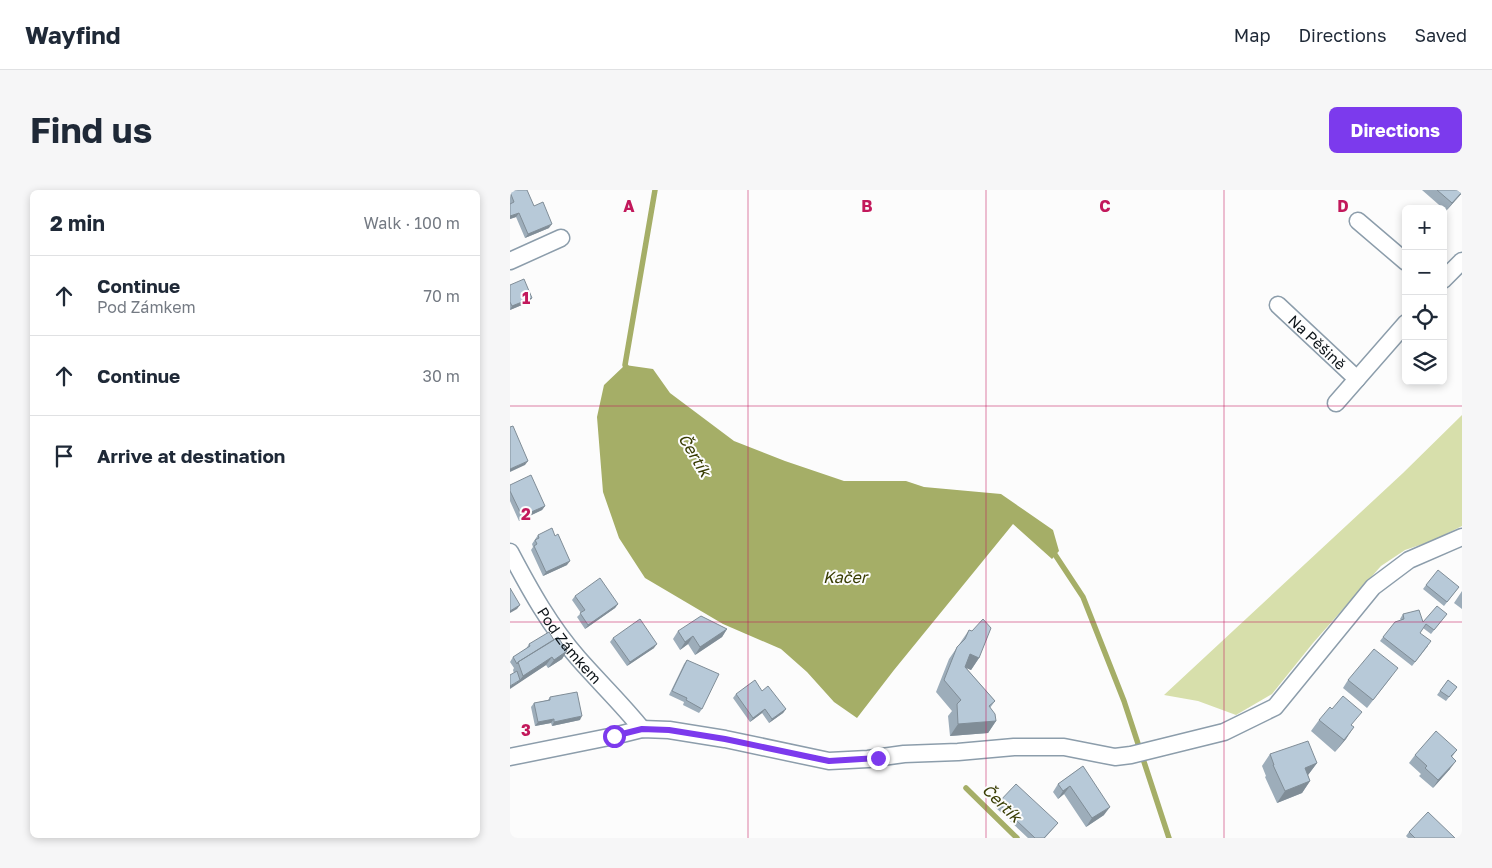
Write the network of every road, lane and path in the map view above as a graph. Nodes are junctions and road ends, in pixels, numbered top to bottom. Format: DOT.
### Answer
graph roads {
  1 [pos="1358,221"];
  2 [pos="561,238"];
  3 [pos="1402,259"];
  4 [pos="510,261"];
  5 [pos="1462,261"];
  6 [pos="1447,276"];
  7 [pos="1278,305"];
  8 [pos="1402,328"];
  9 [pos="1357,379"];
  10 [pos="1336,403"];
  11 [pos="1462,537"];
  12 [pos="510,552"];
  13 [pos="642,729"];
  14 [pos="510,757"];
  1 -- 3 [label="street"];
  2 -- 4 [label="street"];
  5 -- 6 [label="street"];
  7 -- 9 [label="street, Na Pěšině"];
  8 -- 9 [label="street, Na Pěšině"];
  9 -- 10 [label="street, Na Pěšině"];
  11 -- 13 [label="street"];
  12 -- 13 [label="street, Pod Zámkem"];
  13 -- 14 [label="street"];
}
